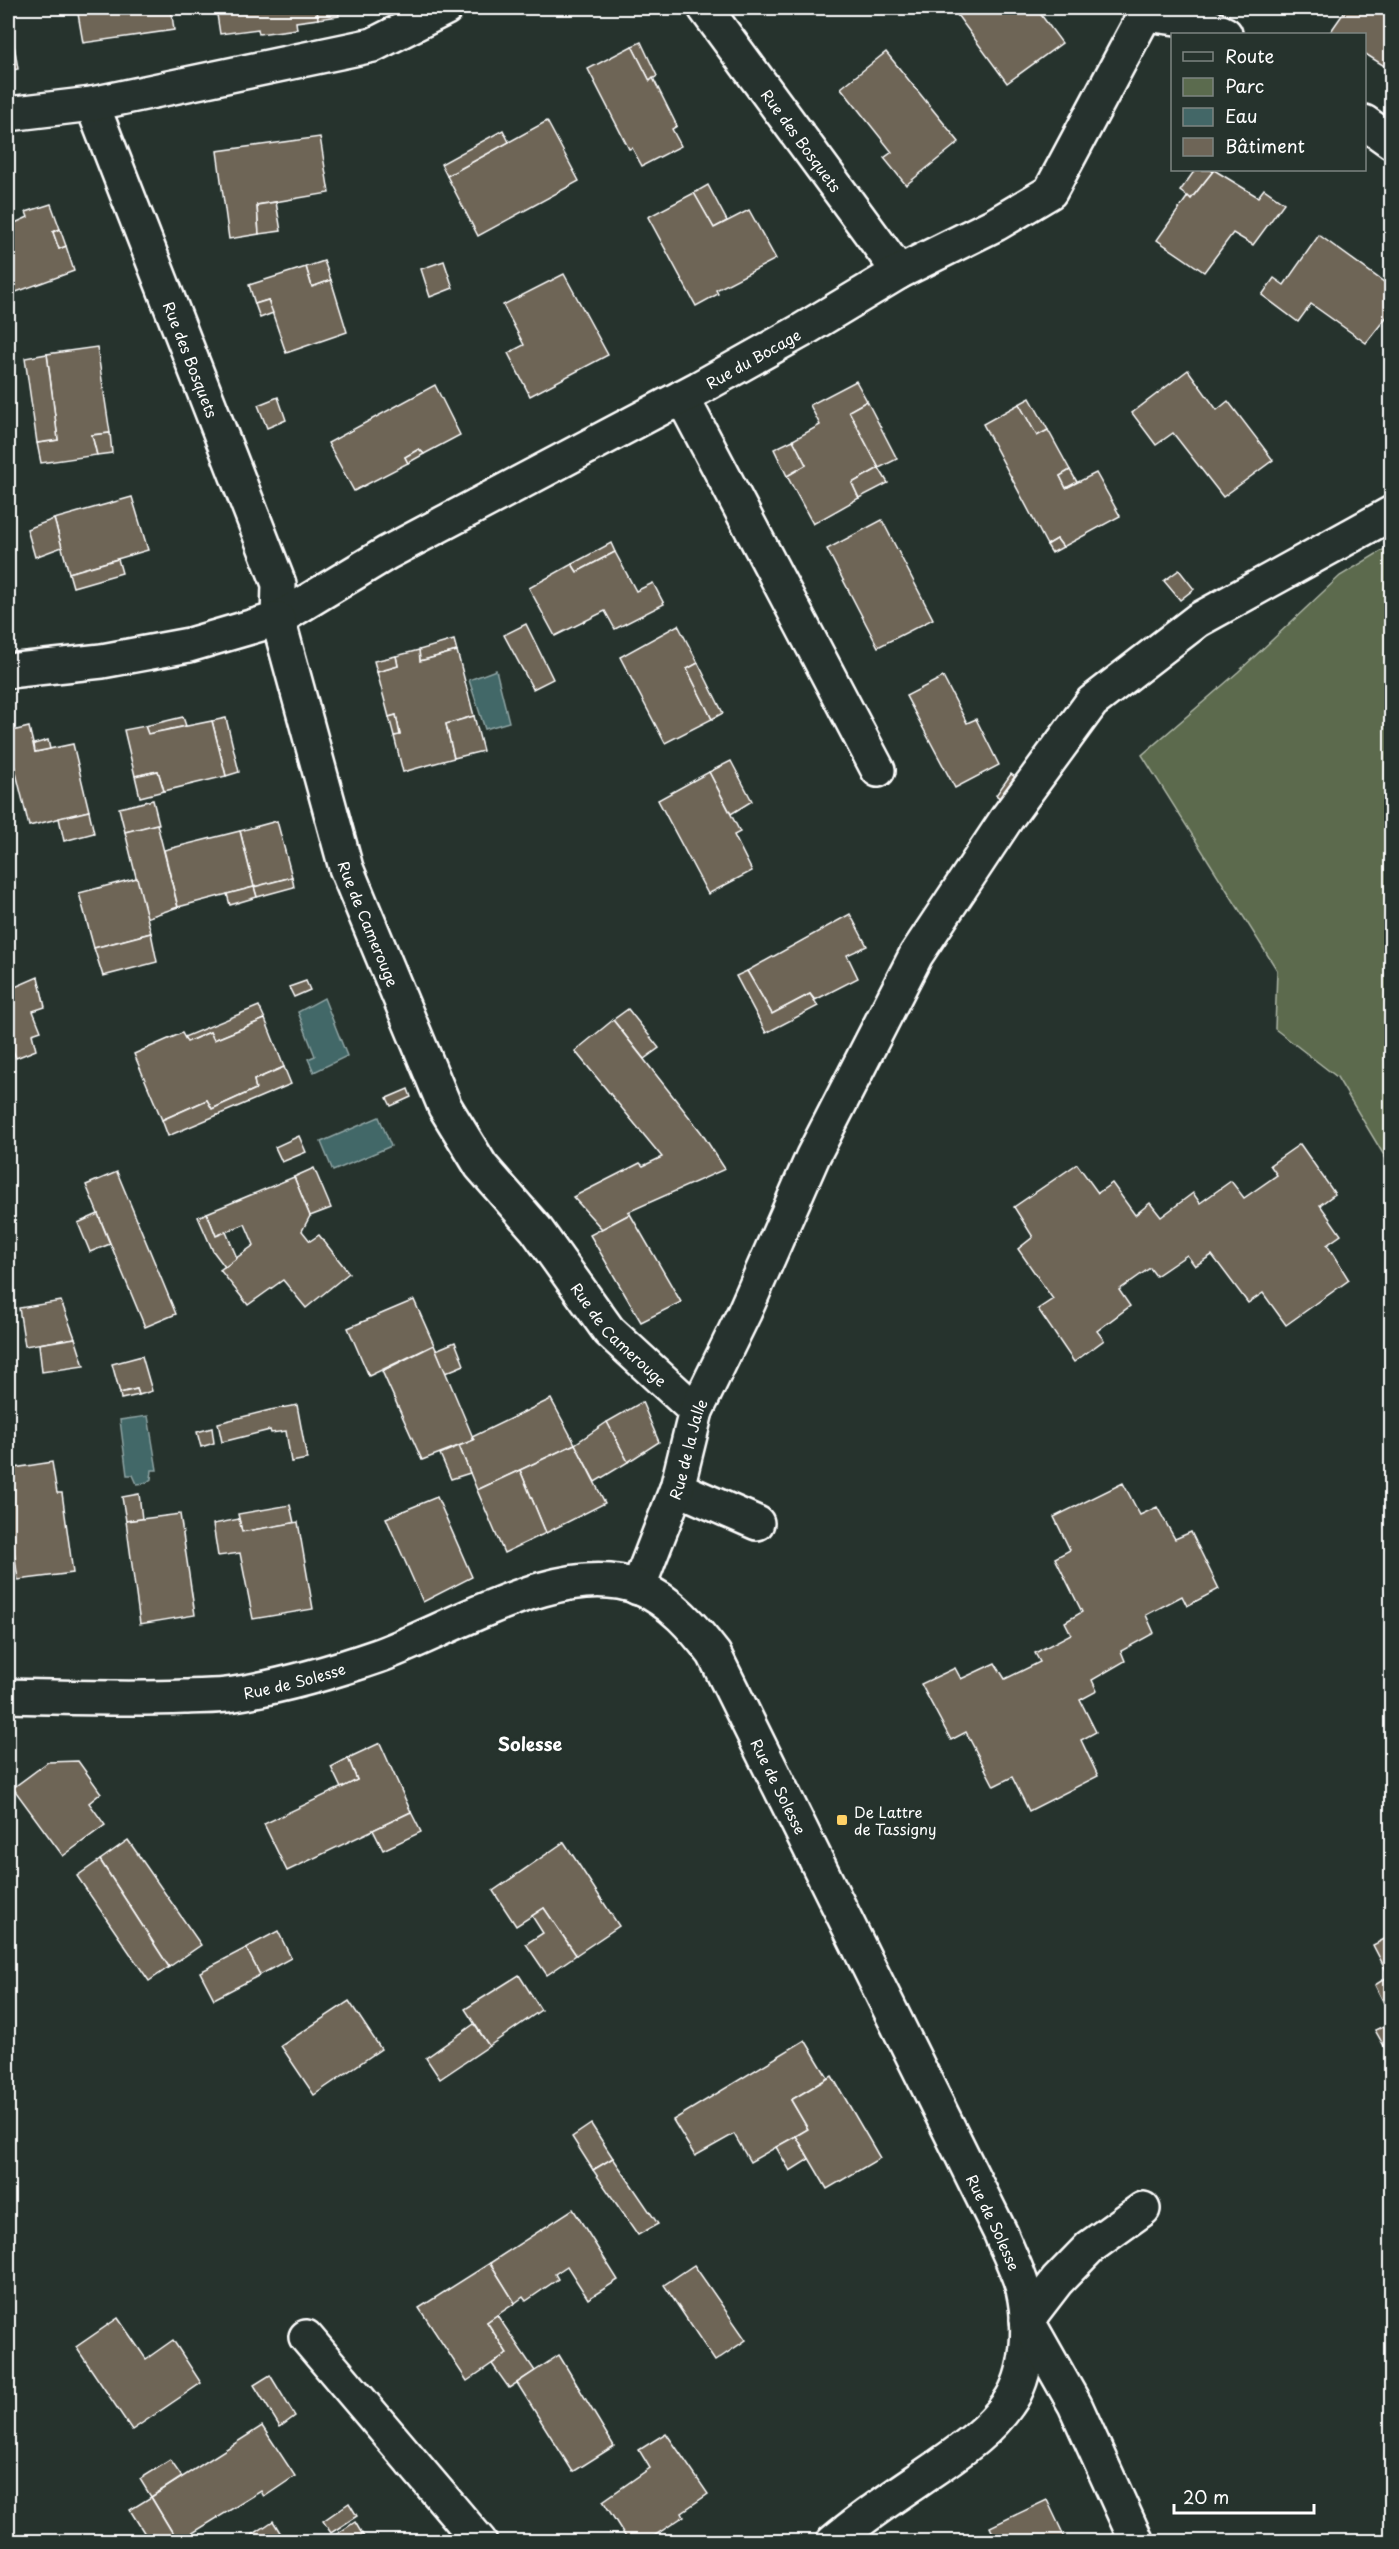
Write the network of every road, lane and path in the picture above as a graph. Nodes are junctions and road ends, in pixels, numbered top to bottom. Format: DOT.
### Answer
graph roads {
  1 [pos="446,8"];
  2 [pos="705,8"];
  3 [pos="1143,11"];
  4 [pos="1223,33"];
  5 [pos="92,104"];
  6 [pos="8,114"];
  7 [pos="1366,123"];
  8 [pos="1392,142"];
  9 [pos="899,272"];
  10 [pos="682,397"];
  11 [pos="1392,513"];
  12 [pos="279,619"];
  13 [pos="8,671"];
  14 [pos="878,770"];
  15 [pos="696,1410"];
  16 [pos="676,1488"];
  17 [pos="758,1523"];
  18 [pos="638,1588"];
  19 [pos="8,1695"];
  20 [pos="1143,2209"];
  21 [pos="1027,2320"];
  22 [pos="306,2337"];
  23 [pos="480,2541"];
  24 [pos="833,2541"];
  25 [pos="1137,2541"];
  1 -- 5 [label="street"];
  2 -- 9 [label="street, Rue des Bosquets"];
  3 -- 4 [label="street, Rue du Bocage"];
  3 -- 9 [label="street, Rue du Bocage"];
  5 -- 6 [label="street"];
  5 -- 12 [label="street, Rue des Bosquets"];
  7 -- 8 [label="street"];
  9 -- 10 [label="street, Rue du Bocage"];
  10 -- 12 [label="street, Rue du Bocage"];
  10 -- 14 [label="street"];
  11 -- 15 [label="street, Rue de la Jalle"];
  12 -- 13 [label="street"];
  12 -- 15 [label="street, Rue de Camerouge"];
  15 -- 16 [label="street, Rue de la Jalle"];
  16 -- 17 [label="street"];
  16 -- 18 [label="street, Rue de la Jalle"];
  18 -- 19 [label="street, Rue de Solesse"];
  18 -- 21 [label="street, Rue de Solesse"];
  20 -- 21 [label="street"];
  21 -- 24 [label="street, Rue de Solesse"];
  21 -- 25 [label="street"];
  22 -- 23 [label="street"];
}
